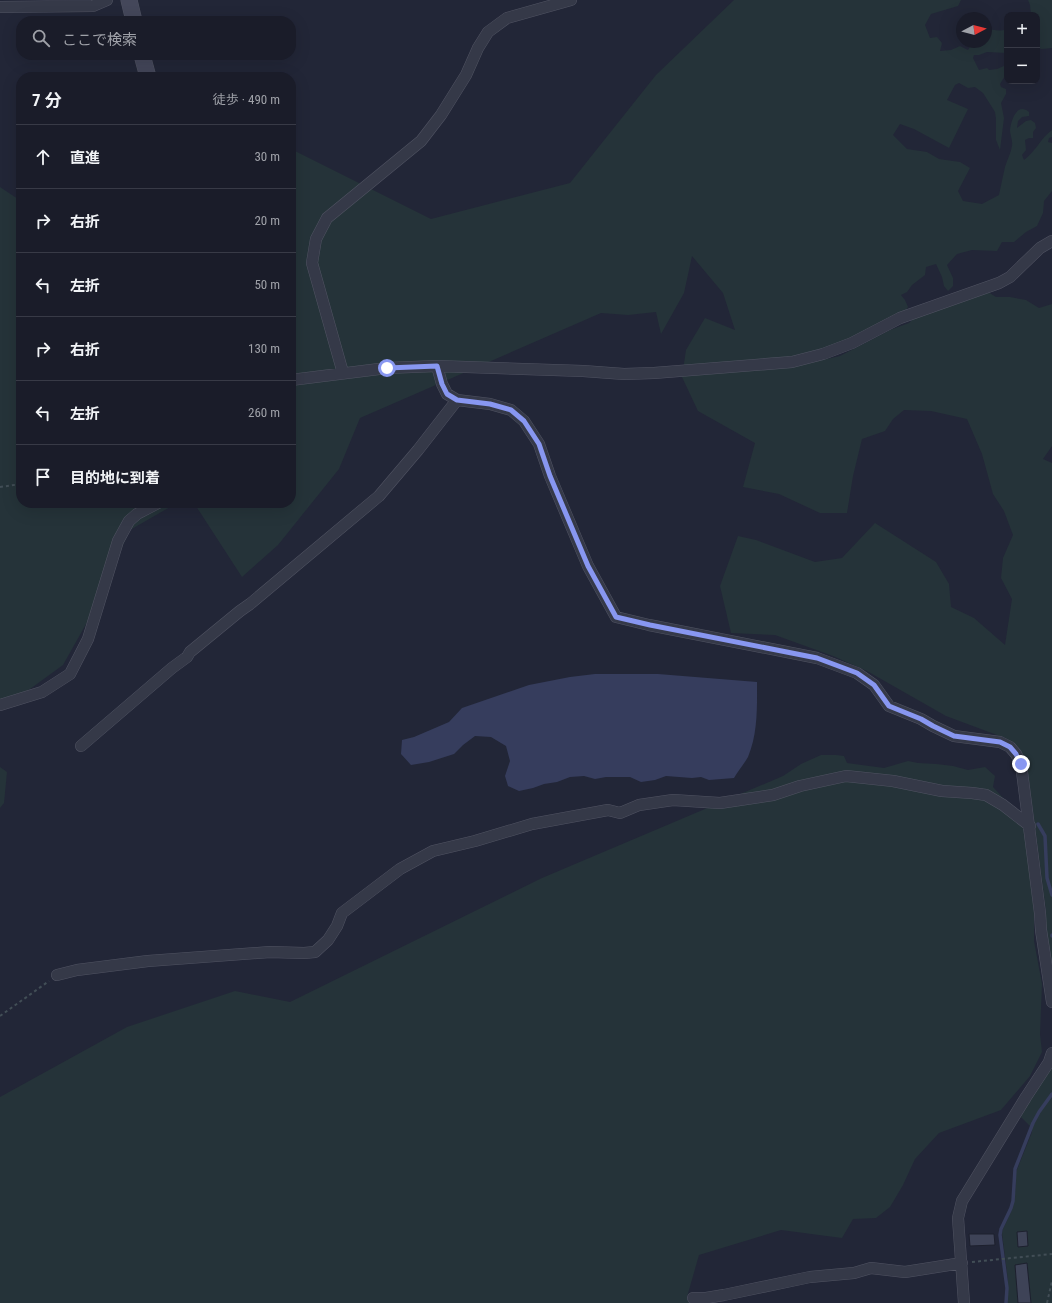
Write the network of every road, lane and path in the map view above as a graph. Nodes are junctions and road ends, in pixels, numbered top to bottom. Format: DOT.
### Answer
graph roads {
  1 [pos="107,0"];
  2 [pos="129,0"];
  3 [pos="571,0"];
  4 [pos="0,7"];
  5 [pos="133,16"];
  6 [pos="143,60"];
  7 [pos="147,72"];
  8 [pos="1052,241"];
  9 [pos="437,366"];
  10 [pos="343,373"];
  11 [pos="296,379"];
  12 [pos="457,400"];
  13 [pos="16,485"];
  14 [pos="0,488"];
  15 [pos="148,508"];
  16 [pos="0,705"];
  17 [pos="82,746"];
  18 [pos="1030,826"];
  19 [pos="57,976"];
  20 [pos="1052,1002"];
  21 [pos="0,1016"];
  22 [pos="1052,1053"];
  23 [pos="1052,1254"];
  24 [pos="962,1263"];
  25 [pos="1052,1281"];
  26 [pos="693,1298"];
  27 [pos="964,1303"];
  28 [pos="1047,1303"];
  1 -- 4 [label="street"];
  2 -- 5 [label="street"];
  3 -- 10 [label="street"];
  6 -- 7 [label="street"];
  8 -- 9 [label="street"];
  9 -- 10 [label="street"];
  9 -- 12 [label="street"];
  10 -- 11 [label="street"];
  12 -- 17 [label="street"];
  12 -- 18 [label="street"];
  13 -- 14 [label="path"];
  15 -- 16 [label="street"];
  18 -- 19 [label="street"];
  18 -- 20 [label="street"];
  19 -- 21 [label="path"];
  22 -- 24 [label="street"];
  23 -- 24 [label="path"];
  24 -- 26 [label="street"];
  24 -- 27 [label="street"];
  25 -- 28 [label="path"];
}
